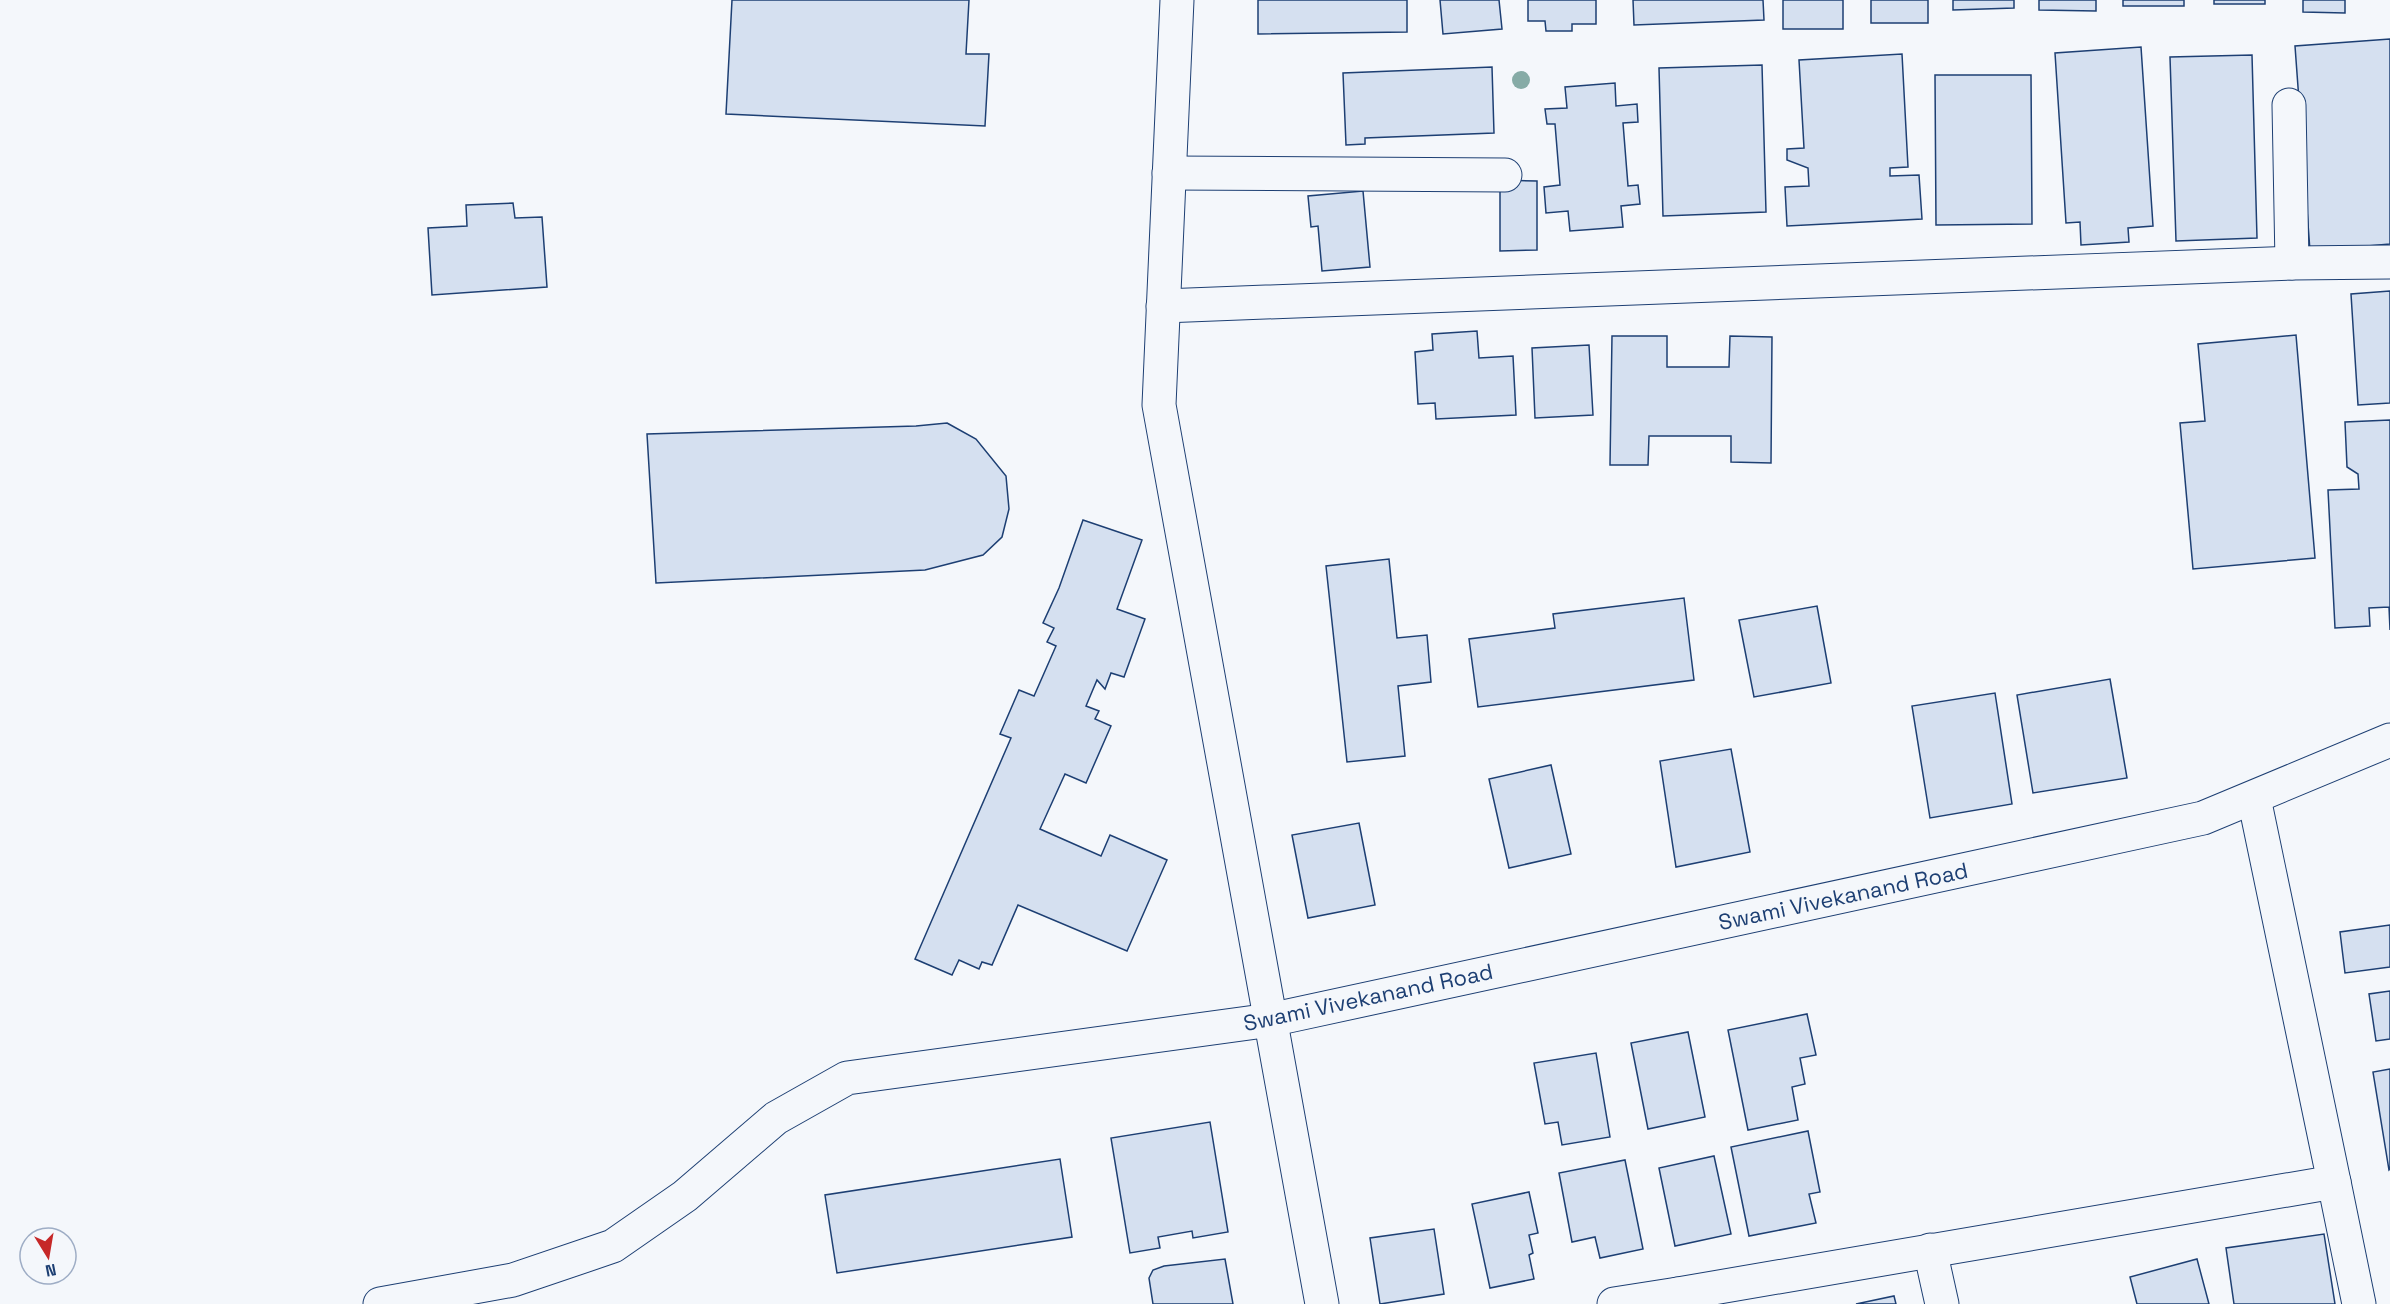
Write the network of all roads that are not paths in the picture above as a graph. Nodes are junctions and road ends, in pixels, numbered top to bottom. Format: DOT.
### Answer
graph roads {
  1 [pos="1177,0"];
  2 [pos="2289,105"];
  3 [pos="1169,173"];
  4 [pos="1505,175"];
  5 [pos="2390,262"];
  6 [pos="2292,263"];
  7 [pos="1163,306"];
  8 [pos="2390,740"];
  9 [pos="2254,798"];
  10 [pos="1270,1020"];
  11 [pos="2334,1182"];
  12 [pos="1930,1250"];
  13 [pos="1679,1299"];
  14 [pos="380,1304"];
  15 [pos="1322,1304"];
  16 [pos="1614,1304"];
  17 [pos="1942,1304"];
  18 [pos="2359,1304"];
  1 -- 3 [label="street"];
  2 -- 6 [label="street"];
  3 -- 4 [label="street"];
  3 -- 7 [label="street"];
  5 -- 6 [label="street"];
  6 -- 7 [label="street"];
  7 -- 10 [label="street"];
  8 -- 9 [label="street, Swami Vivekanand Road"];
  9 -- 10 [label="street, Swami Vivekanand Road"];
  9 -- 11 [label="street"];
  10 -- 14 [label="street, Swami Vivekanand Road"];
  10 -- 15 [label="street"];
  11 -- 12 [label="street"];
  11 -- 18 [label="street"];
  12 -- 13 [label="street"];
  12 -- 17 [label="street"];
  13 -- 16 [label="street"];
}
